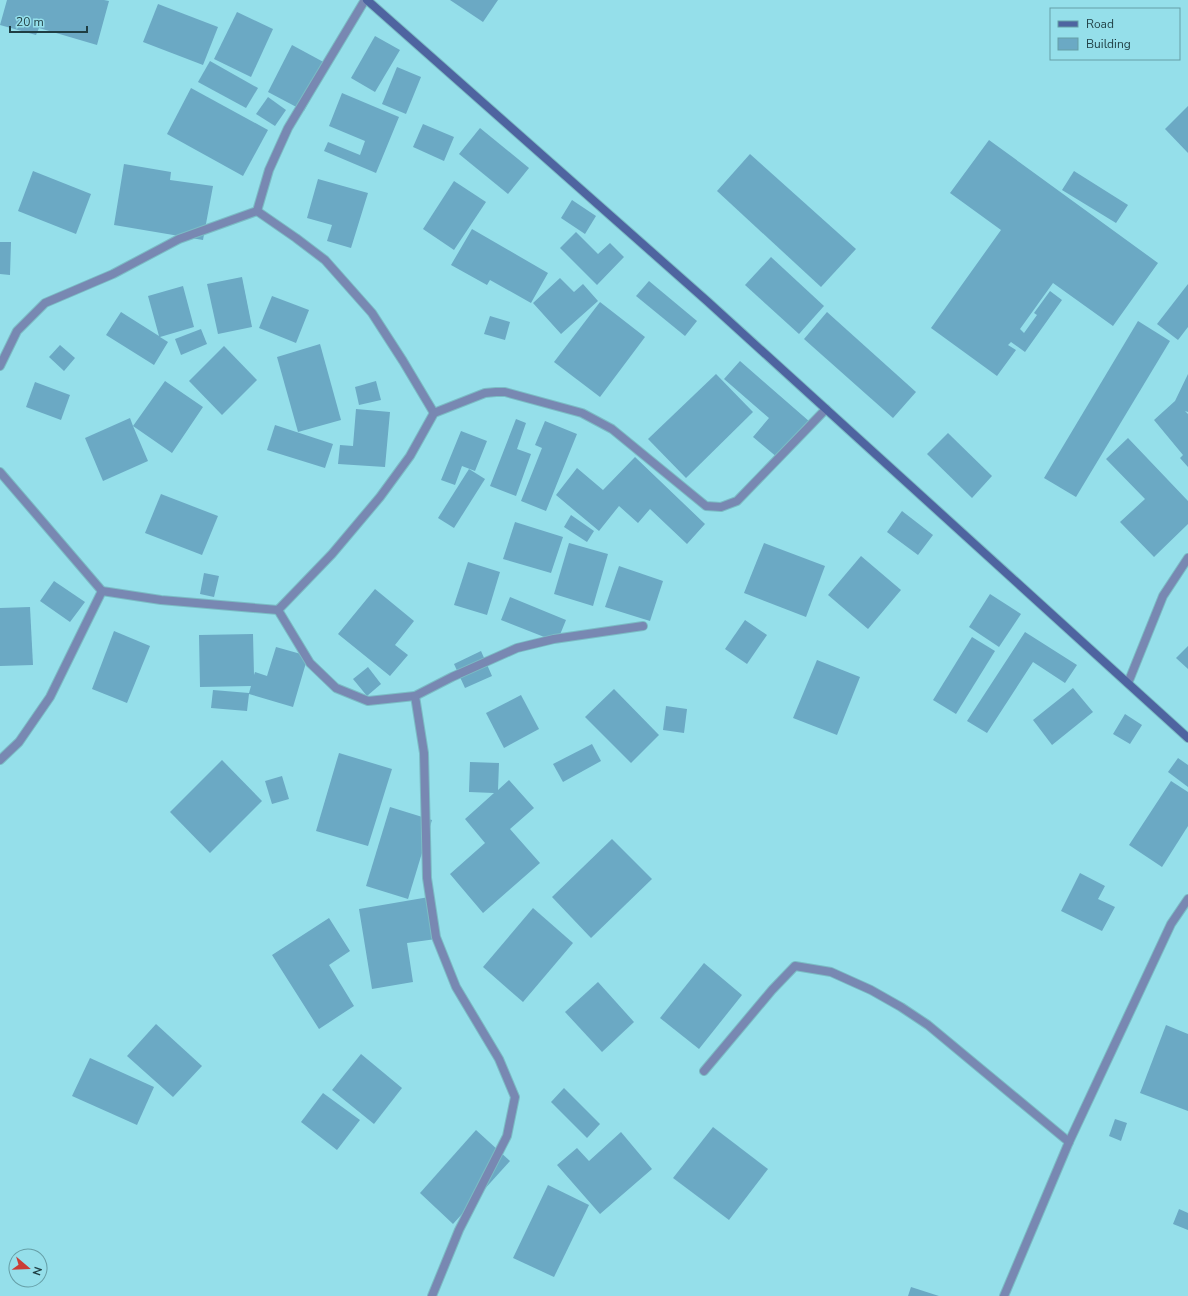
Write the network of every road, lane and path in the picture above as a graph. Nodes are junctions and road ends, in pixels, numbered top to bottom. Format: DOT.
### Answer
graph roads {
  1 [pos="366,0"];
  2 [pos="258,211"];
  3 [pos="0,366"];
  4 [pos="826,409"];
  5 [pos="434,413"];
  6 [pos="0,472"];
  7 [pos="1188,558"];
  8 [pos="102,591"];
  9 [pos="278,610"];
  10 [pos="642,626"];
  11 [pos="1128,683"];
  12 [pos="415,696"];
  13 [pos="1188,738"];
  14 [pos="0,760"];
  15 [pos="1188,899"];
  16 [pos="704,1071"];
  17 [pos="1070,1142"];
  18 [pos="432,1296"];
  19 [pos="1004,1296"];
  1 -- 2 [label="street"];
  1 -- 4 [label="street"];
  2 -- 3 [label="street"];
  2 -- 5 [label="street"];
  4 -- 5 [label="street"];
  4 -- 11 [label="street"];
  5 -- 9 [label="street"];
  6 -- 8 [label="street"];
  7 -- 11 [label="street"];
  8 -- 9 [label="street"];
  8 -- 14 [label="street"];
  9 -- 12 [label="street"];
  10 -- 12 [label="street"];
  11 -- 13 [label="street"];
  12 -- 18 [label="street"];
  15 -- 17 [label="street"];
  16 -- 17 [label="street"];
  17 -- 19 [label="street"];
}
